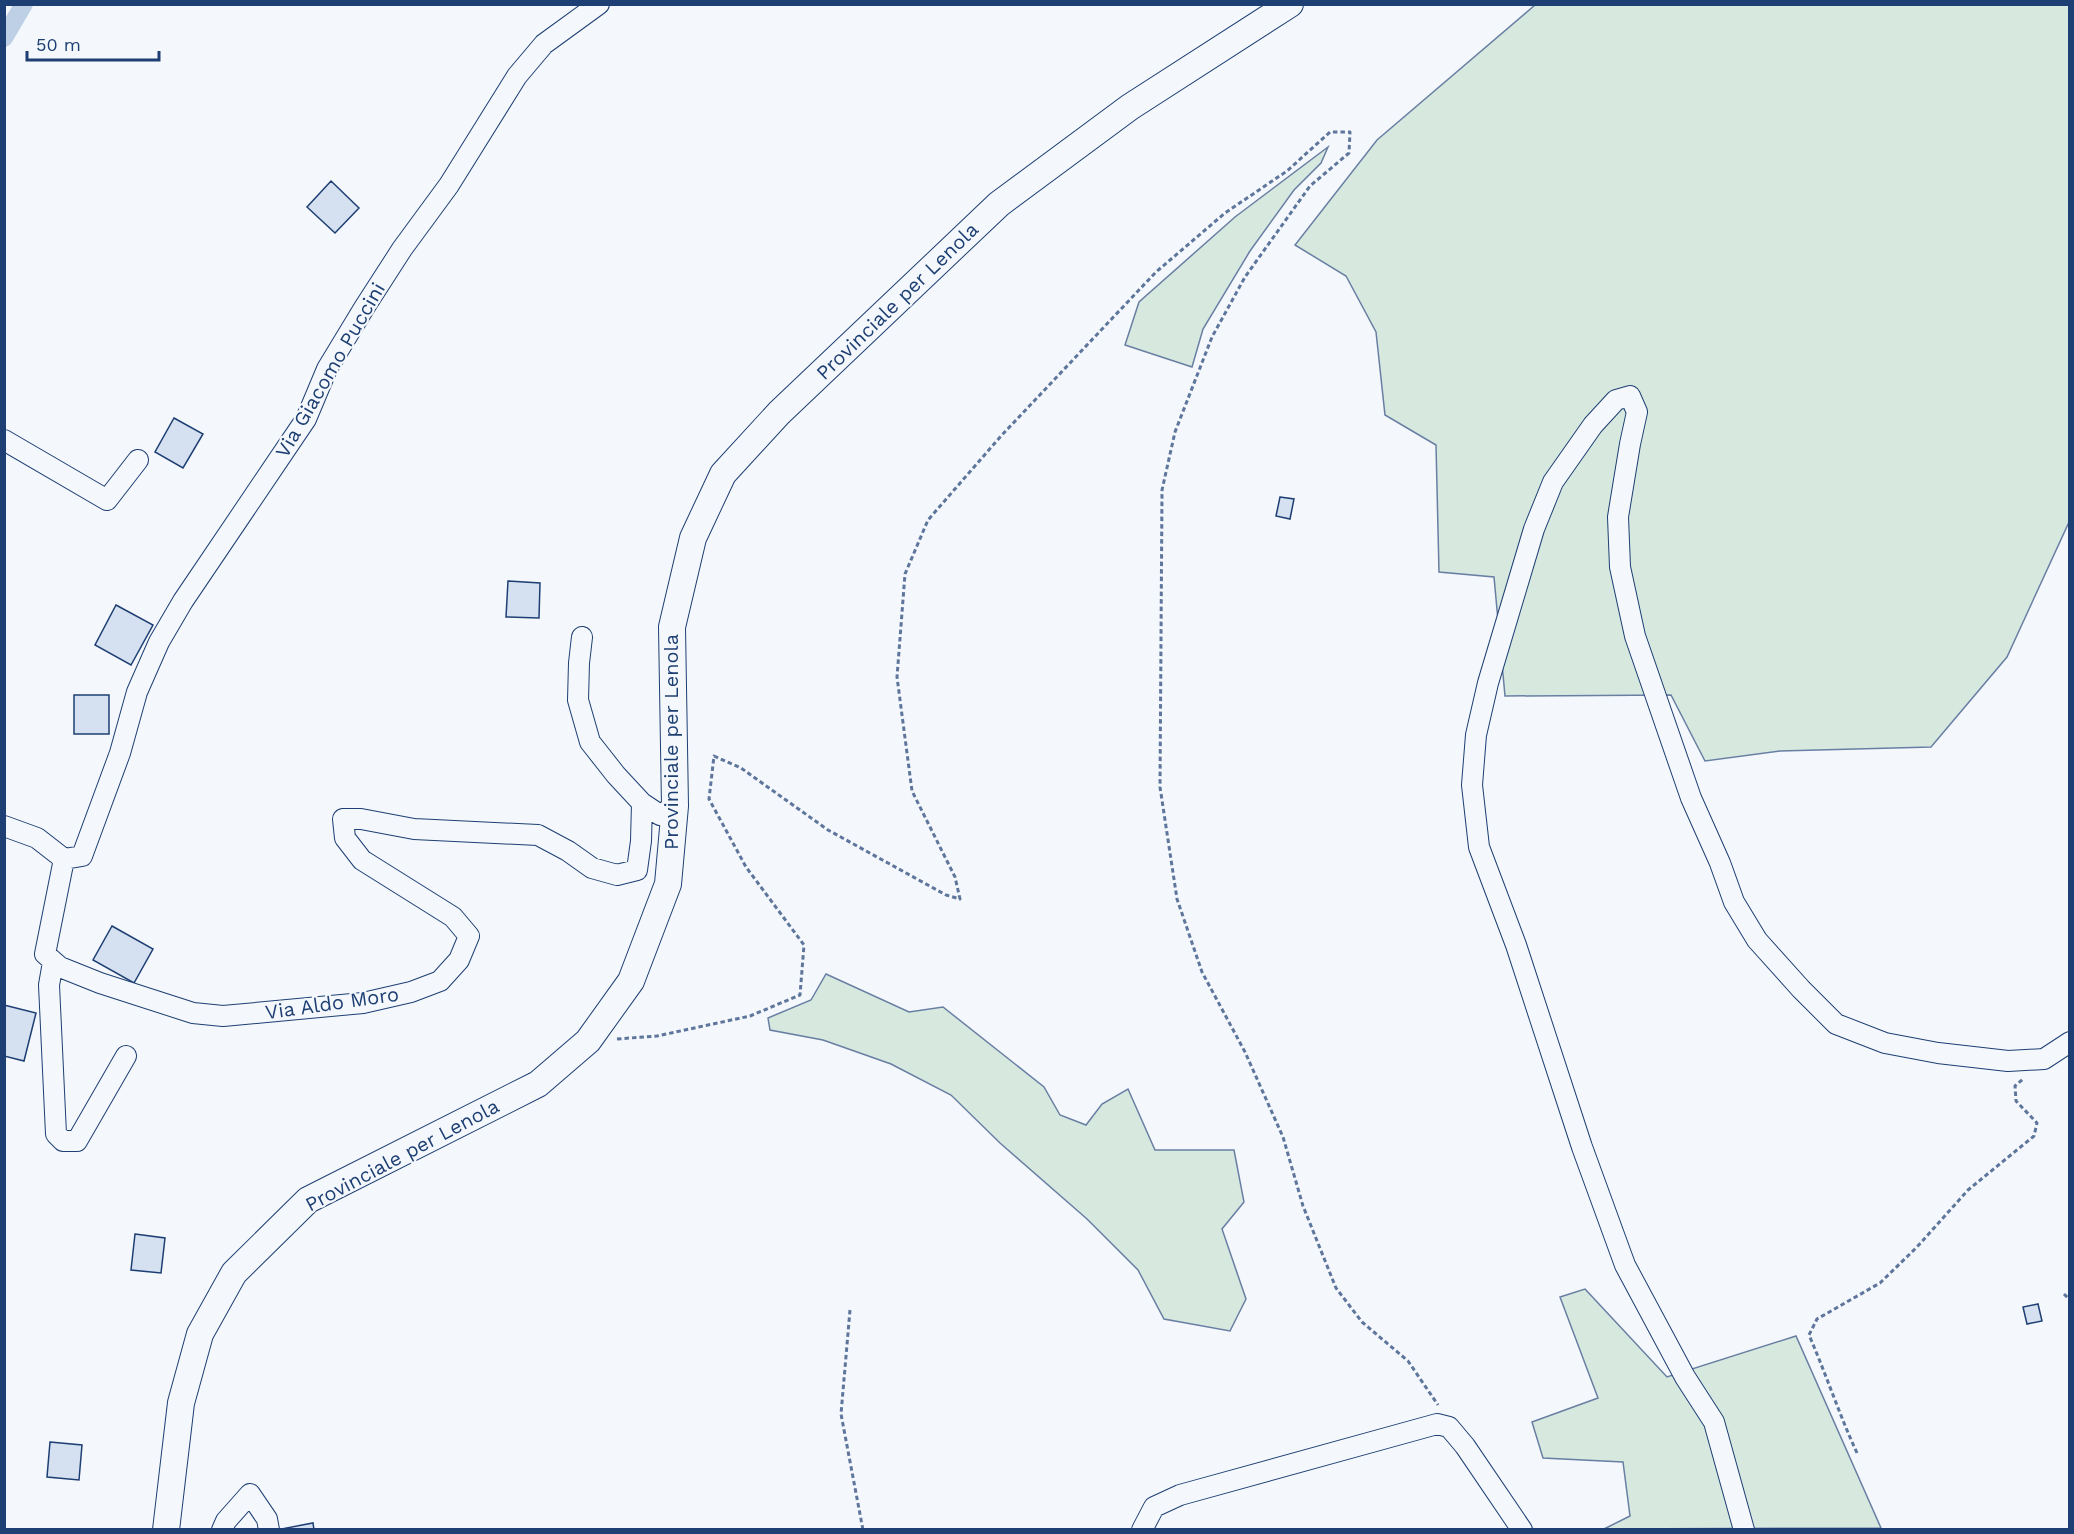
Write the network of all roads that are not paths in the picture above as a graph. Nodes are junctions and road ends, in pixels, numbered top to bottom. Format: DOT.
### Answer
graph roads {
  1 [pos="599,4"];
  2 [pos="1290,4"];
  3 [pos="4,440"];
  4 [pos="138,460"];
  5 [pos="582,637"];
  6 [pos="642,803"];
  7 [pos="675,806"];
  8 [pos="4,826"];
  9 [pos="64,859"];
  10 [pos="53,962"];
  11 [pos="2070,1042"];
  12 [pos="126,1056"];
  13 [pos="166,1530"];
  14 [pos="222,1530"];
  15 [pos="269,1530"];
  16 [pos="1142,1530"];
  17 [pos="1522,1530"];
  18 [pos="1744,1530"];
  1 -- 9 [label="street, Via Giacomo Puccini"];
  2 -- 7 [label="main road, Provinciale per Lenola"];
  3 -- 4 [label="street"];
  5 -- 6 [label="street"];
  6 -- 7 [label="street"];
  6 -- 10 [label="street, Via Aldo Moro"];
  7 -- 13 [label="main road, Provinciale per Lenola"];
  8 -- 9 [label="street"];
  9 -- 10 [label="street"];
  10 -- 12 [label="street"];
  11 -- 18 [label="street"];
  14 -- 15 [label="street"];
  16 -- 17 [label="street"];
}
